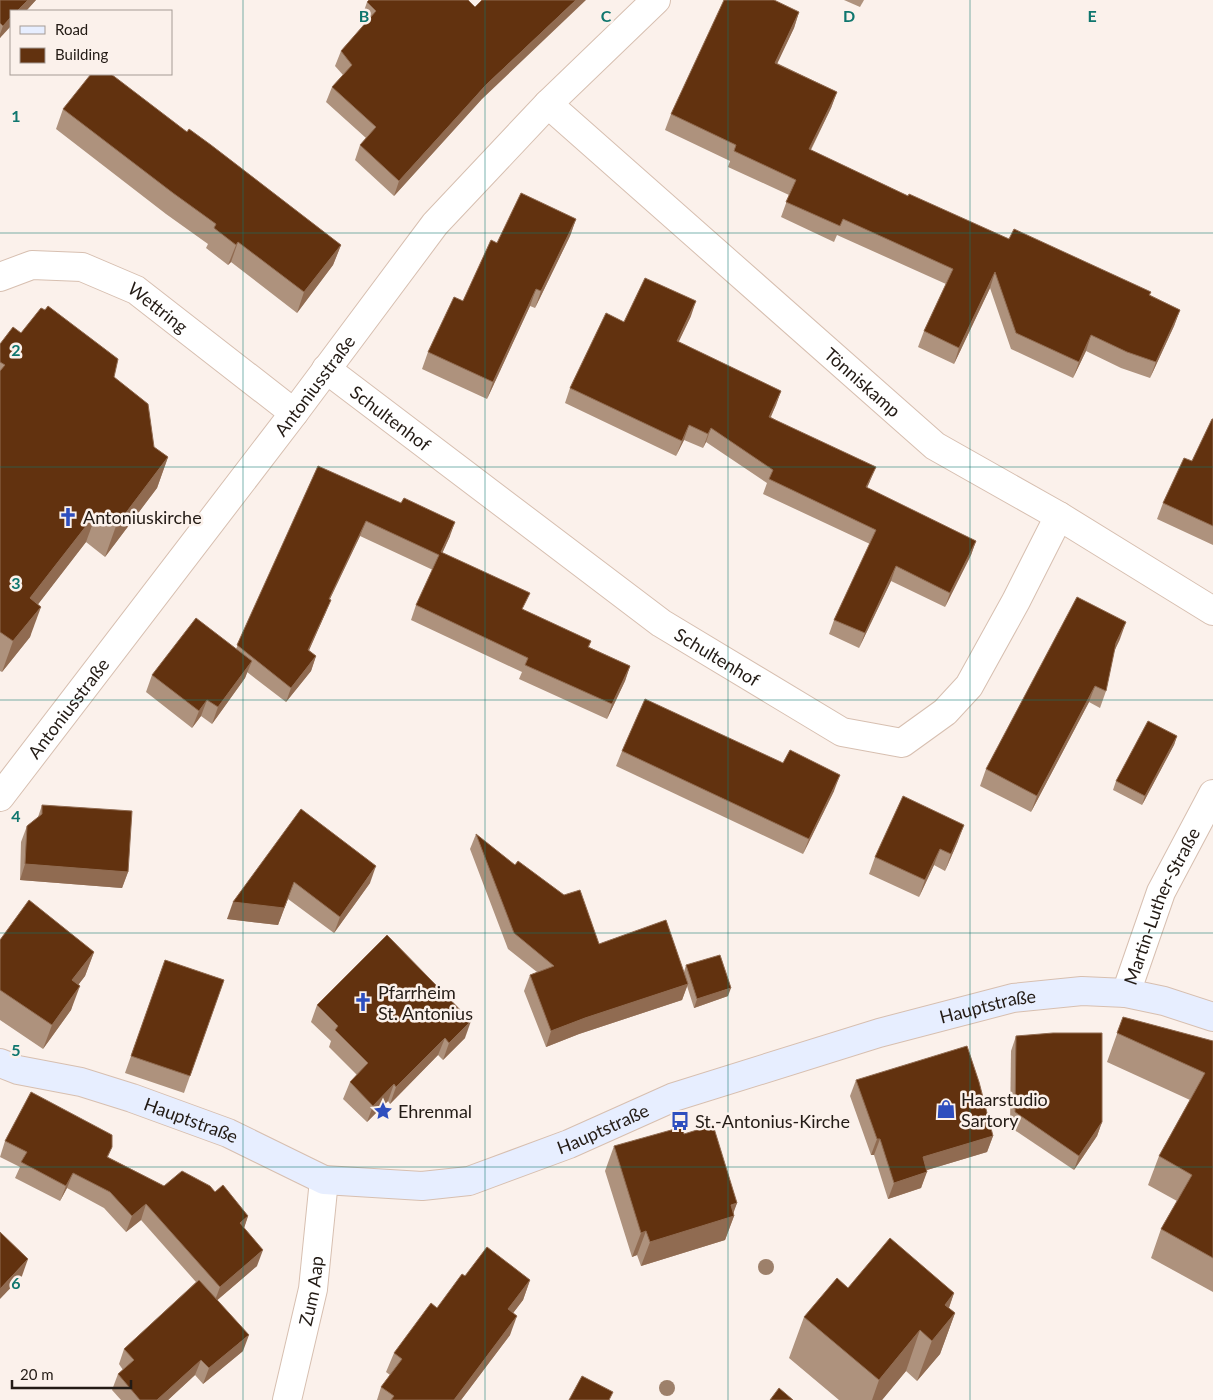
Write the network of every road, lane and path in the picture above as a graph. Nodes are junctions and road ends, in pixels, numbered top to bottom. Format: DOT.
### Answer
graph roads {
  1 [pos="656,0"];
  2 [pos="548,104"];
  3 [pos="0,277"];
  4 [pos="326,369"];
  5 [pos="294,413"];
  6 [pos="1059,516"];
  7 [pos="1213,611"];
  8 [pos="1213,794"];
  9 [pos="0,798"];
  10 [pos="1126,994"];
  11 [pos="1213,1018"];
  12 [pos="0,1063"];
  13 [pos="324,1180"];
  14 [pos="287,1400"];
  1 -- 2 [label="street, Antoniusstraße"];
  2 -- 4 [label="street, Antoniusstraße"];
  2 -- 6 [label="street, Tönniskamp"];
  3 -- 5 [label="street, Wettring"];
  4 -- 5 [label="street, Antoniusstraße"];
  4 -- 6 [label="street, Schultenhof"];
  5 -- 9 [label="street, Antoniusstraße"];
  6 -- 7 [label="street, Tönniskamp"];
  8 -- 10 [label="street, Martin-Luther-Straße"];
  10 -- 11 [label="main road, Hauptstraße"];
  10 -- 13 [label="main road, Hauptstraße"];
  12 -- 13 [label="main road, Hauptstraße"];
  13 -- 14 [label="street, Zum Aap"];
}
